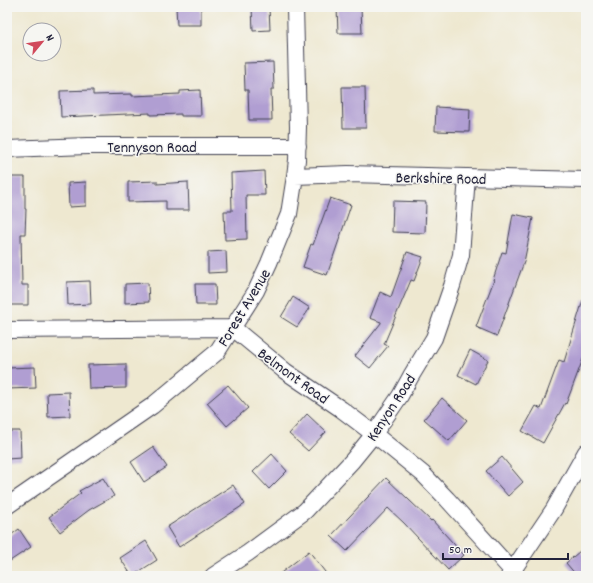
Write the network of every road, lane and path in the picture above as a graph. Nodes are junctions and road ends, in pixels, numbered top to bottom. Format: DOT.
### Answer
graph roads {
  1 [pos="295,7"];
  2 [pos="298,146"];
  3 [pos="7,149"];
  4 [pos="295,176"];
  5 [pos="467,177"];
  6 [pos="586,180"];
  7 [pos="233,328"];
  8 [pos="7,330"];
  9 [pos="374,434"];
  10 [pos="586,452"];
  11 [pos="7,506"];
  12 [pos="513,574"];
  13 [pos="214,576"];
  1 -- 2 [label="street, Forest Avenue"];
  2 -- 3 [label="street, Tennyson Road"];
  2 -- 4 [label="street, Forest Avenue"];
  4 -- 5 [label="street, Berkshire Road"];
  4 -- 7 [label="street, Forest Avenue"];
  5 -- 6 [label="street, Berkshire Road"];
  5 -- 9 [label="street, Kenyon Road"];
  7 -- 8 [label="street"];
  7 -- 9 [label="street, Belmont Road"];
  7 -- 11 [label="street, Forest Avenue"];
  9 -- 12 [label="street, Belmont Road"];
  9 -- 13 [label="street, Kenyon Road"];
  10 -- 12 [label="street"];
}
